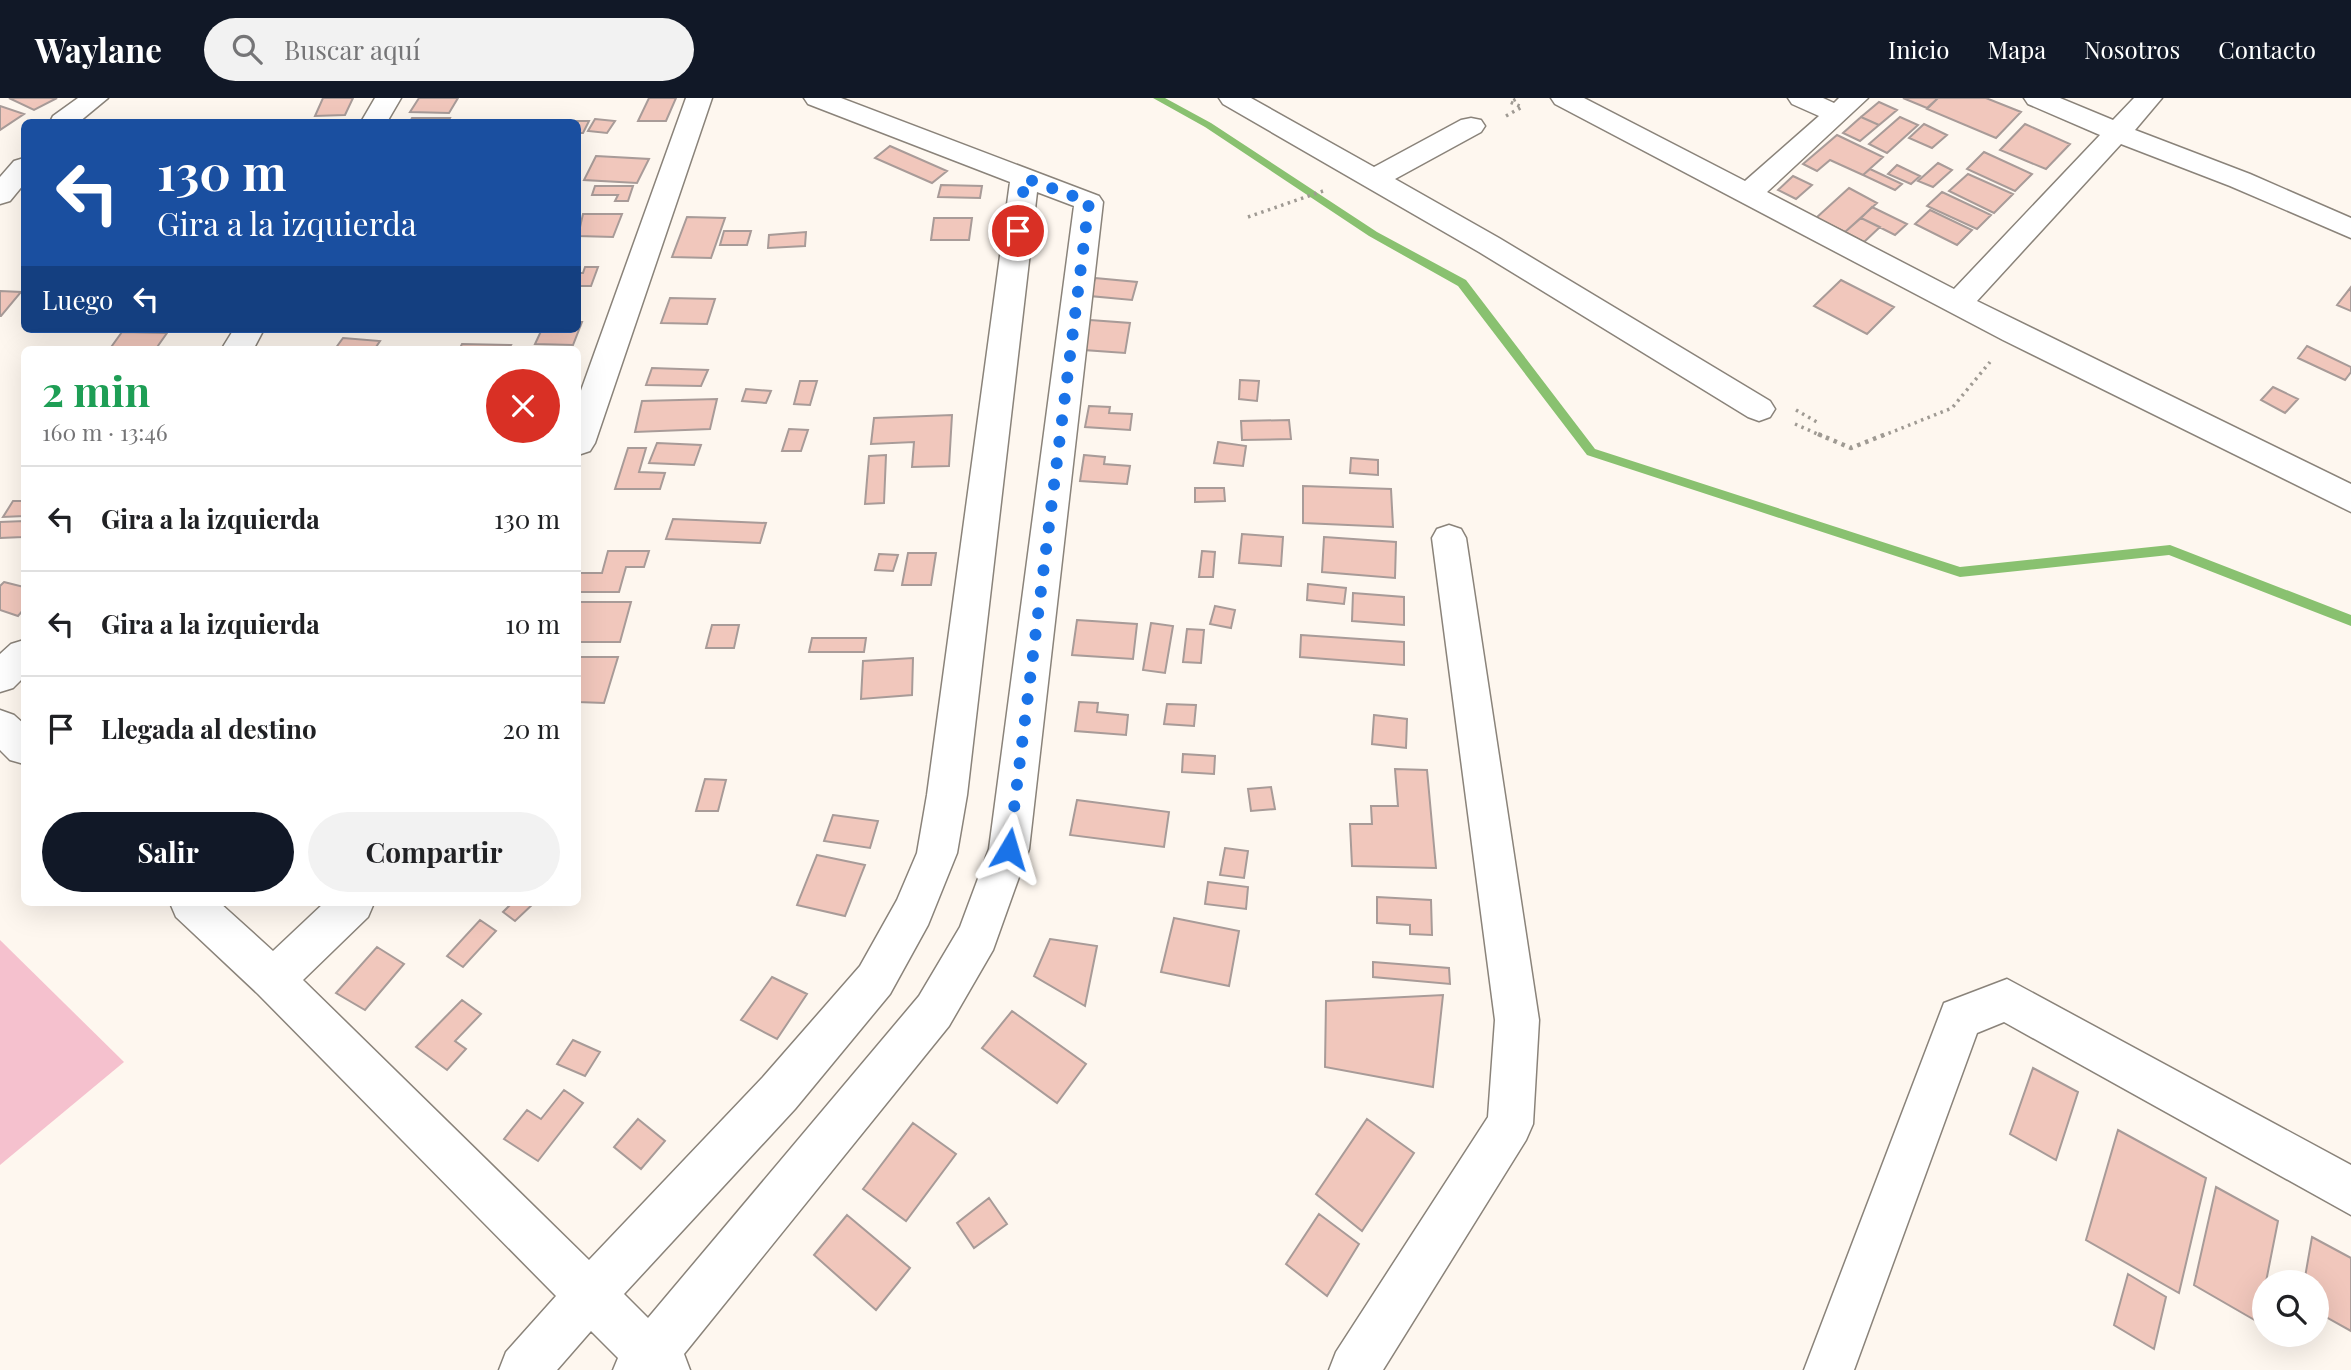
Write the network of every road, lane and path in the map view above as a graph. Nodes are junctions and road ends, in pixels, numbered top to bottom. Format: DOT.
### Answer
graph roads {
  1 [pos="95,98"];
  2 [pos="388,98"];
  3 [pos="699,98"];
  4 [pos="817,98"];
  5 [pos="1232,98"];
  6 [pos="1564,98"];
  7 [pos="1801,98"];
  8 [pos="2037,98"];
  9 [pos="2149,98"];
  10 [pos="1845,106"];
  11 [pos="67,119"];
  12 [pos="376,119"];
  13 [pos="1471,126"];
  14 [pos="2115,131"];
  15 [pos="21,170"];
  16 [pos="1025,178"];
  17 [pos="1374,179"];
  18 [pos="1330,188"];
  19 [pos="1749,193"];
  20 [pos="0,195"];
  21 [pos="1248,217"];
  22 [pos="2351,229"];
  23 [pos="1957,304"];
  24 [pos="2014,333"];
  25 [pos="1759,409"];
  26 [pos="581,434"];
  27 [pos="2351,499"];
  28 [pos="1449,538"];
  29 [pos="21,657"];
  30 [pos="0,677"];
  31 [pos="0,726"];
  32 [pos="21,745"];
  33 [pos="194,906"];
  34 [pos="350,906"];
  35 [pos="274,980"];
  36 [pos="2351,1191"];
  37 [pos="591,1294"];
  38 [pos="650,1366"];
  39 [pos="524,1370"];
  40 [pos="1354,1370"];
  41 [pos="1829,1370"];
  1 -- 11 [label="street"];
  2 -- 12 [label="street"];
  3 -- 26 [label="street"];
  4 -- 16 [label="street"];
  5 -- 17 [label="street"];
  6 -- 19 [label="street"];
  7 -- 10 [label="street"];
  8 -- 14 [label="street"];
  9 -- 14 [label="street"];
  10 -- 19 [label="street"];
  13 -- 17 [label="street"];
  14 -- 22 [label="street"];
  14 -- 23 [label="street"];
  15 -- 20 [label="street"];
  16 -- 37 [label="street"];
  16 -- 38 [label="street"];
  17 -- 25 [label="street"];
  18 -- 21 [label="path"];
  19 -- 23 [label="street"];
  23 -- 24 [label="street"];
  24 -- 25 [label="path"];
  24 -- 27 [label="street"];
  28 -- 40 [label="street"];
  29 -- 30 [label="street"];
  31 -- 32 [label="street"];
  33 -- 35 [label="street"];
  34 -- 35 [label="street"];
  35 -- 37 [label="street"];
  36 -- 41 [label="street"];
  37 -- 38 [label="street"];
  37 -- 39 [label="street"];
}
